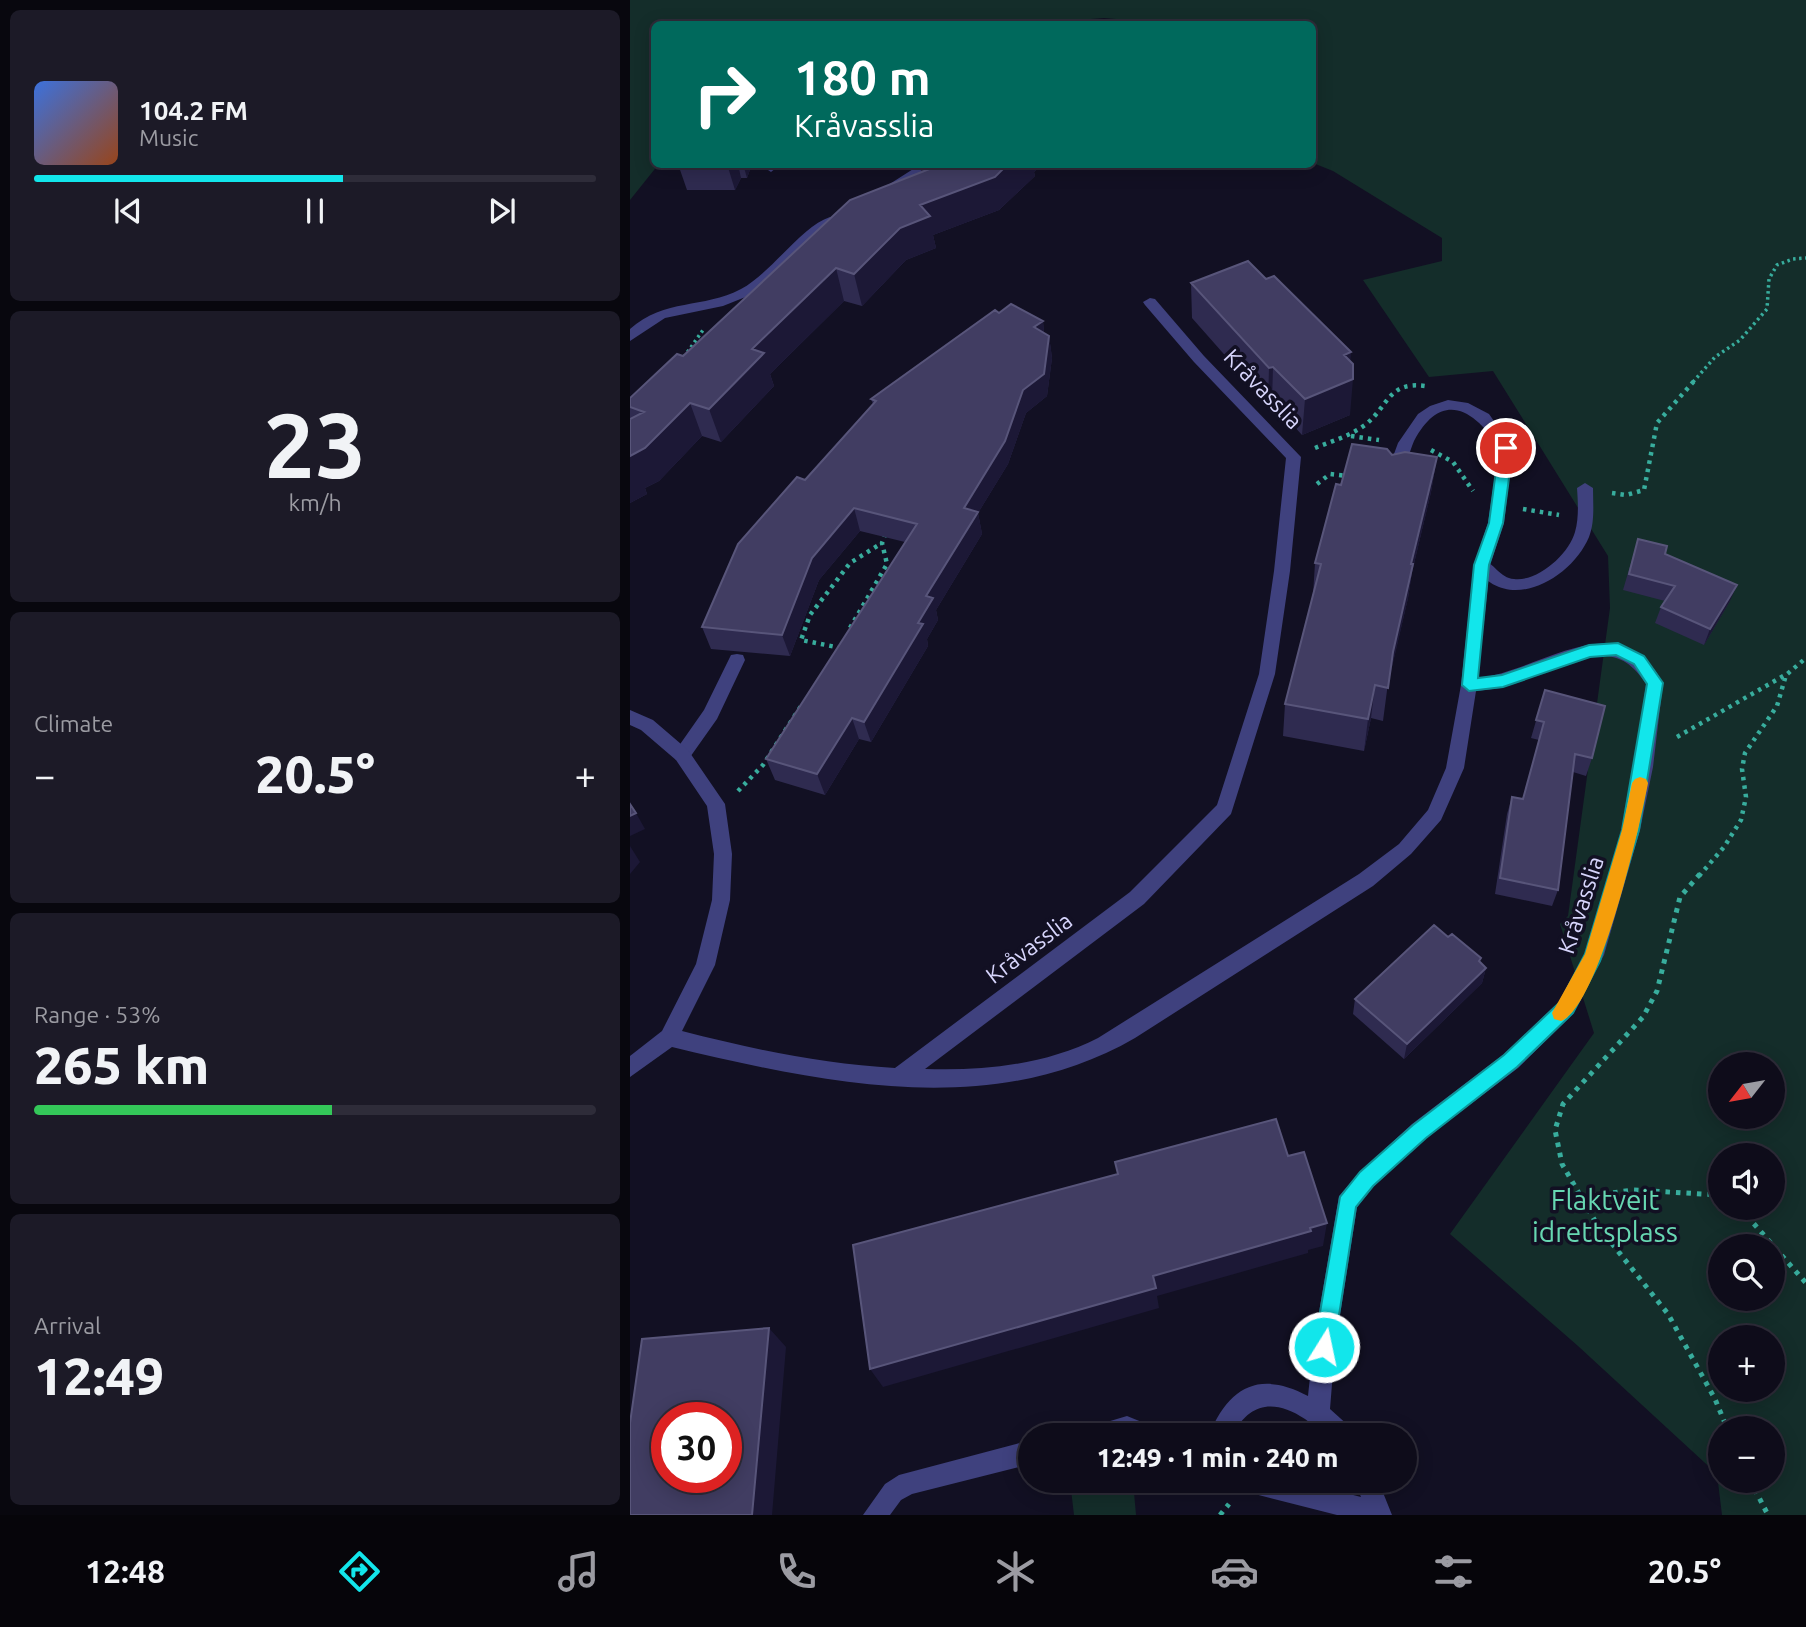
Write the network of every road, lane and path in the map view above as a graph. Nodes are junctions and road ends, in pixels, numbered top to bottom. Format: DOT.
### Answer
graph roads {
  1 [pos="924,168"];
  2 [pos="874,196"];
  3 [pos="841,215"];
  4 [pos="1806,258"];
  5 [pos="1150,302"];
  6 [pos="630,337"];
  7 [pos="1448,404"];
  8 [pos="1350,436"];
  9 [pos="1379,443"];
  10 [pos="1404,447"];
  11 [pos="1294,457"];
  12 [pos="1358,477"];
  13 [pos="1393,483"];
  14 [pos="1585,488"];
  15 [pos="1289,506"];
  16 [pos="1513,508"];
  17 [pos="1549,513"];
  18 [pos="1496,523"];
  19 [pos="886,531"];
  20 [pos="882,543"];
  21 [pos="1482,565"];
  22 [pos="842,648"];
  23 [pos="837,658"];
  24 [pos="1806,658"];
  25 [pos="737,660"];
  26 [pos="1786,675"];
  27 [pos="1469,685"];
  28 [pos="810,694"];
  29 [pos="630,717"];
  30 [pos="1649,735"];
  31 [pos="682,755"];
  32 [pos="716,804"];
  33 [pos="669,1037"];
  34 [pos="630,1069"];
  35 [pos="897,1078"];
  36 [pos="1708,1194"];
  37 [pos="1583,1197"];
  38 [pos="1751,1220"];
  39 [pos="1806,1283"];
  40 [pos="1318,1412"];
  41 [pos="1722,1416"];
  42 [pos="1225,1423"];
  43 [pos="1329,1423"];
  44 [pos="1018,1455"];
  45 [pos="1296,1493"];
  46 [pos="1371,1493"];
  47 [pos="1757,1493"];
  48 [pos="875,1515"];
  49 [pos="1380,1515"];
  50 [pos="1768,1515"];
  1 -- 2 [label="street"];
  3 -- 6 [label="street"];
  4 -- 14 [label="path"];
  5 -- 11 [label="street, Kråvasslia"];
  7 -- 8 [label="path"];
  7 -- 10 [label="street"];
  7 -- 18 [label="street"];
  8 -- 9 [label="path"];
  8 -- 11 [label="path"];
  10 -- 13 [label="street"];
  10 -- 18 [label="path"];
  11 -- 15 [label="street, Kråvasslia"];
  12 -- 15 [label="path"];
  14 -- 21 [label="street"];
  15 -- 35 [label="street, Kråvasslia"];
  16 -- 17 [label="path"];
  18 -- 21 [label="street"];
  19 -- 20 [label="path"];
  20 -- 22 [label="path"];
  20 -- 22 [label="path"];
  21 -- 27 [label="street"];
  22 -- 23 [label="path"];
  24 -- 26 [label="path"];
  25 -- 31 [label="street"];
  26 -- 30 [label="path"];
  26 -- 37 [label="path"];
  27 -- 30 [label="street, Kråvasslia"];
  27 -- 35 [label="street"];
  28 -- 32 [label="path"];
  29 -- 31 [label="street"];
  30 -- 40 [label="street, Kråvasslia"];
  31 -- 32 [label="street"];
  32 -- 33 [label="street"];
  33 -- 34 [label="street"];
  33 -- 35 [label="street"];
  36 -- 37 [label="path"];
  37 -- 41 [label="path"];
  38 -- 39 [label="path"];
  40 -- 42 [label="street"];
  40 -- 43 [label="street"];
  44 -- 48 [label="street"];
  45 -- 49 [label="street"];
  46 -- 49 [label="street"];
  47 -- 50 [label="path"];
}
